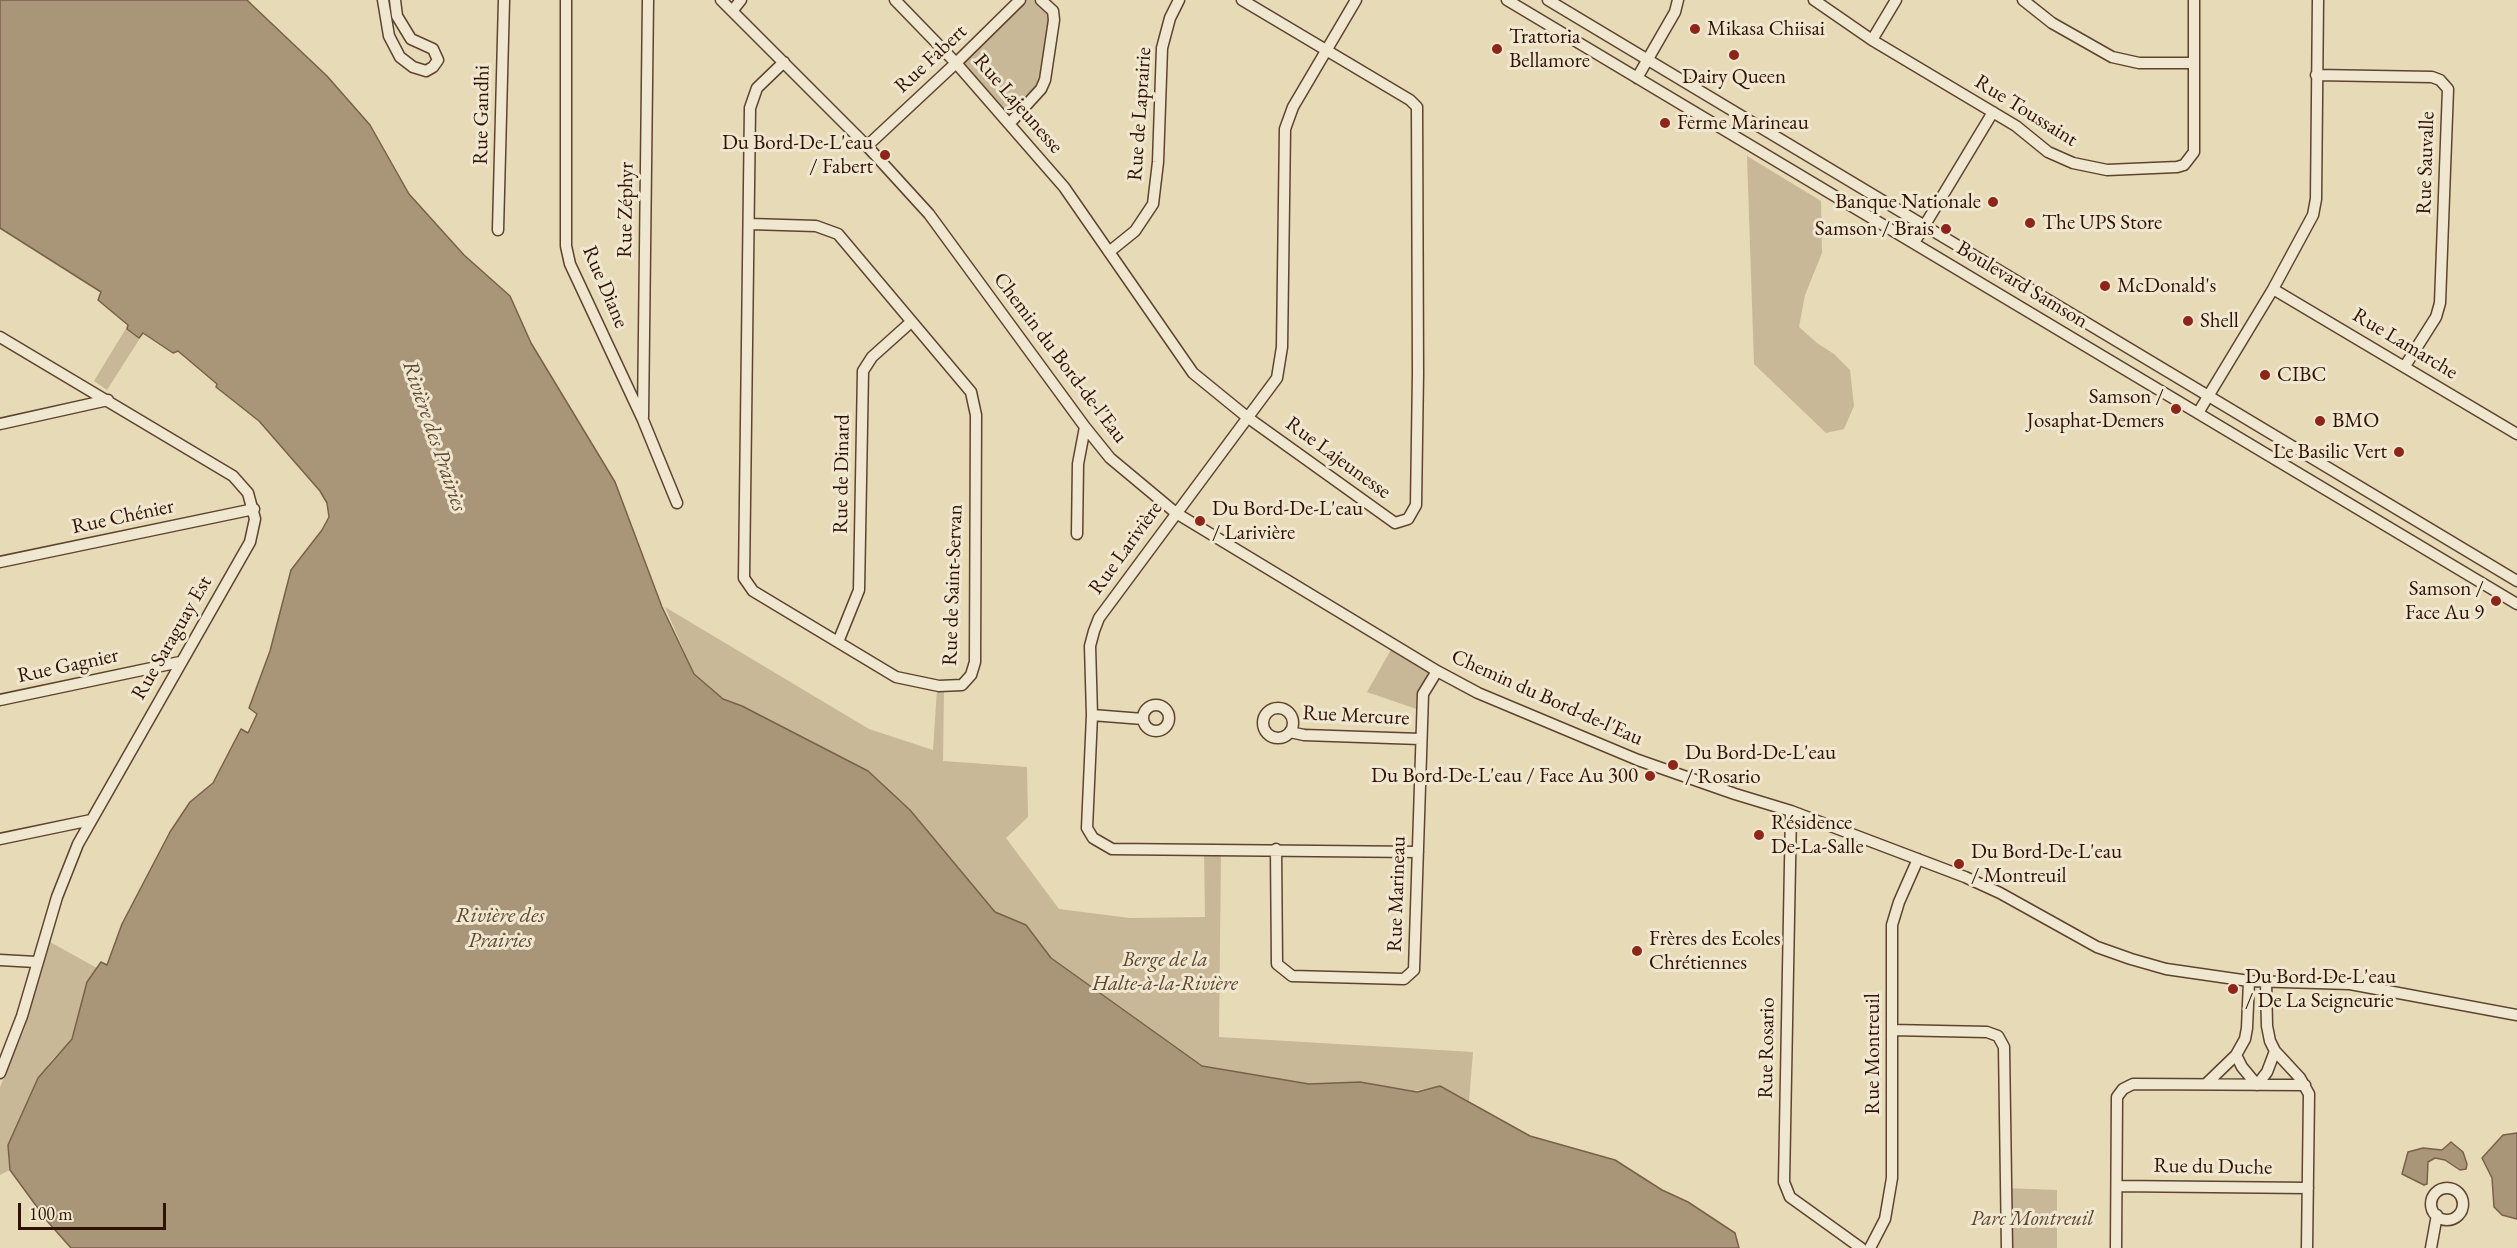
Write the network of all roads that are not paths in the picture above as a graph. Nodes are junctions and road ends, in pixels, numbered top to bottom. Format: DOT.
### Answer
graph roads {
  1 [pos="383,0"];
  2 [pos="395,0"];
  3 [pos="504,0"];
  4 [pos="566,0"];
  5 [pos="648,0"];
  6 [pos="721,0"];
  7 [pos="741,0"];
  8 [pos="895,0"];
  9 [pos="1020,0"];
  10 [pos="1041,0"];
  11 [pos="1179,0"];
  12 [pos="1242,0"];
  13 [pos="1356,0"];
  14 [pos="1548,0"];
  15 [pos="1678,0"];
  16 [pos="1814,0"];
  17 [pos="1896,0"];
  18 [pos="2023,0"];
  19 [pos="2194,0"];
  20 [pos="2318,0"];
  21 [pos="1511,1"];
  22 [pos="733,10"];
  23 [pos="1872,40"];
  24 [pos="1326,50"];
  25 [pos="1648,59"];
  26 [pos="784,62"];
  27 [pos="957,63"];
  28 [pos="2194,63"];
  29 [pos="2316,75"];
  30 [pos="1637,78"];
  31 [pos="1993,112"];
  32 [pos="1010,123"];
  33 [pos="867,146"];
  34 [pos="750,224"];
  35 [pos="1925,225"];
  36 [pos="498,230"];
  37 [pos="1914,243"];
  38 [pos="1109,252"];
  39 [pos="2273,289"];
  40 [pos="911,322"];
  41 [pos="0,337"];
  42 [pos="2406,366"];
  43 [pos="2208,395"];
  44 [pos="108,400"];
  45 [pos="2198,412"];
  46 [pos="1247,417"];
  47 [pos="643,420"];
  48 [pos="0,423"];
  49 [pos="1085,427"];
  50 [pos="2517,434"];
  51 [pos="677,503"];
  52 [pos="254,509"];
  53 [pos="1176,513"];
  54 [pos="1077,534"];
  55 [pos="0,562"];
  56 [pos="2517,581"];
  57 [pos="2517,604"];
  58 [pos="838,642"];
  59 [pos="180,662"];
  60 [pos="1437,671"];
  61 [pos="0,700"];
  62 [pos="1092,715"];
  63 [pos="1143,719"];
  64 [pos="1290,732"];
  65 [pos="1420,739"];
  66 [pos="1791,811"];
  67 [pos="91,820"];
  68 [pos="0,839"];
  69 [pos="1276,849"];
  70 [pos="1418,852"];
  71 [pos="1918,860"];
  72 [pos="0,960"];
  73 [pos="36,962"];
  74 [pos="2249,981"];
  75 [pos="2266,982"];
  76 [pos="2517,1015"];
  77 [pos="1892,1030"];
  78 [pos="2275,1051"];
  79 [pos="2236,1055"];
  80 [pos="0,1073"];
  81 [pos="2206,1084"];
  82 [pos="2257,1085"];
  83 [pos="2305,1085"];
  84 [pos="2117,1186"];
  85 [pos="2308,1188"];
  86 [pos="2437,1215"];
  87 [pos="1861,1248"];
  88 [pos="1870,1248"];
  89 [pos="2007,1248"];
  90 [pos="2116,1248"];
  91 [pos="2307,1248"];
  92 [pos="2431,1248"];
  1 -- 2 [label="street"];
  3 -- 36 [label="street, Rue Gandhi"];
  4 -- 47 [label="street, Rue Diane"];
  5 -- 47 [label="street, Rue Zéphyr"];
  6 -- 22 [label="street, Chemin du Bord-de-l'Eau"];
  7 -- 22 [label="street"];
  8 -- 27 [label="street, Rue Lajeunesse"];
  9 -- 27 [label="street, Rue Fabert"];
  10 -- 32 [label="street"];
  11 -- 38 [label="street, Rue de Laprairie"];
  12 -- 24 [label="street, Rue Lajeunesse"];
  13 -- 24 [label="street, Rue Larivière"];
  14 -- 25 [label="street, Boulevard Samson"];
  15 -- 25 [label="street"];
  16 -- 23 [label="street, Rue Toussaint"];
  17 -- 23 [label="street"];
  18 -- 28 [label="street"];
  19 -- 28 [label="street, Rue Toussaint"];
  20 -- 29 [label="street"];
  21 -- 30 [label="street, Boulevard Samson"];
  22 -- 26 [label="street, Chemin du Bord-de-l'Eau"];
  23 -- 31 [label="street, Rue Toussaint"];
  24 -- 46 [label="street, Rue Larivière"];
  24 -- 46 [label="street, Rue Lajeunesse"];
  25 -- 30 [label="street"];
  25 -- 35 [label="street, Boulevard Samson"];
  26 -- 33 [label="street, Chemin du Bord-de-l'Eau"];
  26 -- 34 [label="street, Rue de Saint-Servan"];
  27 -- 32 [label="street, Rue Lajeunesse"];
  27 -- 33 [label="street, Rue Fabert"];
  28 -- 31 [label="street, Rue Toussaint"];
  29 -- 39 [label="street"];
  29 -- 42 [label="street, Rue Sauvalle"];
  30 -- 37 [label="street, Boulevard Samson"];
  31 -- 35 [label="street"];
  32 -- 38 [label="street, Rue Lajeunesse"];
  33 -- 49 [label="street, Chemin du Bord-de-l'Eau"];
  34 -- 40 [label="street, Rue de Saint-Servan"];
  34 -- 58 [label="street, Rue de Saint-Servan"];
  35 -- 37 [label="street"];
  35 -- 43 [label="street, Boulevard Samson"];
  37 -- 45 [label="street, Boulevard Samson"];
  38 -- 46 [label="street, Rue Lajeunesse"];
  39 -- 42 [label="street, Rue Lamarche"];
  39 -- 43 [label="street"];
  40 -- 58 [label="street, Rue de Dinard"];
  40 -- 58 [label="street, Rue de Saint-Servan"];
  41 -- 44 [label="street"];
  42 -- 50 [label="street, Rue Lamarche"];
  43 -- 45 [label="street"];
  43 -- 56 [label="street, Boulevard Samson"];
  44 -- 48 [label="street"];
  44 -- 52 [label="street"];
  45 -- 57 [label="street, Boulevard Samson"];
  46 -- 53 [label="street, Rue Larivière"];
  47 -- 51 [label="street, Rue Diane"];
  49 -- 53 [label="street, Chemin du Bord-de-l'Eau"];
  49 -- 54 [label="street"];
  52 -- 55 [label="street, Rue Chénier"];
  52 -- 59 [label="street, Rue Saraguay Est"];
  53 -- 60 [label="street, Chemin du Bord-de-l'Eau"];
  53 -- 62 [label="street, Rue Larivière"];
  59 -- 61 [label="street, Rue Gagnier"];
  59 -- 67 [label="street, Rue Saraguay Est"];
  60 -- 65 [label="street, Rue Marineau"];
  60 -- 66 [label="street, Chemin du Bord-de-l'Eau"];
  62 -- 63 [label="street"];
  62 -- 69 [label="street, Rue Larivière"];
  64 -- 65 [label="street, Rue Mercure"];
  65 -- 70 [label="street, Rue Marineau"];
  66 -- 71 [label="street, Chemin du Bord-de-l'Eau"];
  66 -- 87 [label="street, Rue Rosario"];
  67 -- 68 [label="street"];
  67 -- 73 [label="street, Rue Saraguay Est"];
  69 -- 70 [label="street, Rue Larivière"];
  69 -- 70 [label="street, Rue Marineau"];
  71 -- 74 [label="street, Chemin du Bord-de-l'Eau"];
  71 -- 77 [label="street, Rue Montreuil"];
  72 -- 73 [label="street"];
  73 -- 80 [label="street, Rue Saraguay Est"];
  74 -- 75 [label="street, Chemin du Bord-de-l'Eau"];
  74 -- 79 [label="street"];
  75 -- 76 [label="street, Chemin du Bord-de-l'Eau"];
  75 -- 78 [label="street"];
  77 -- 88 [label="street, Rue Montreuil"];
  77 -- 89 [label="street"];
  78 -- 82 [label="street"];
  78 -- 83 [label="street"];
  79 -- 81 [label="street"];
  79 -- 82 [label="street"];
  81 -- 82 [label="street"];
  81 -- 84 [label="street"];
  82 -- 83 [label="street"];
  83 -- 85 [label="street"];
  84 -- 85 [label="street, Rue du Duche"];
  84 -- 90 [label="street"];
  85 -- 91 [label="street"];
  86 -- 92 [label="street"];
}
